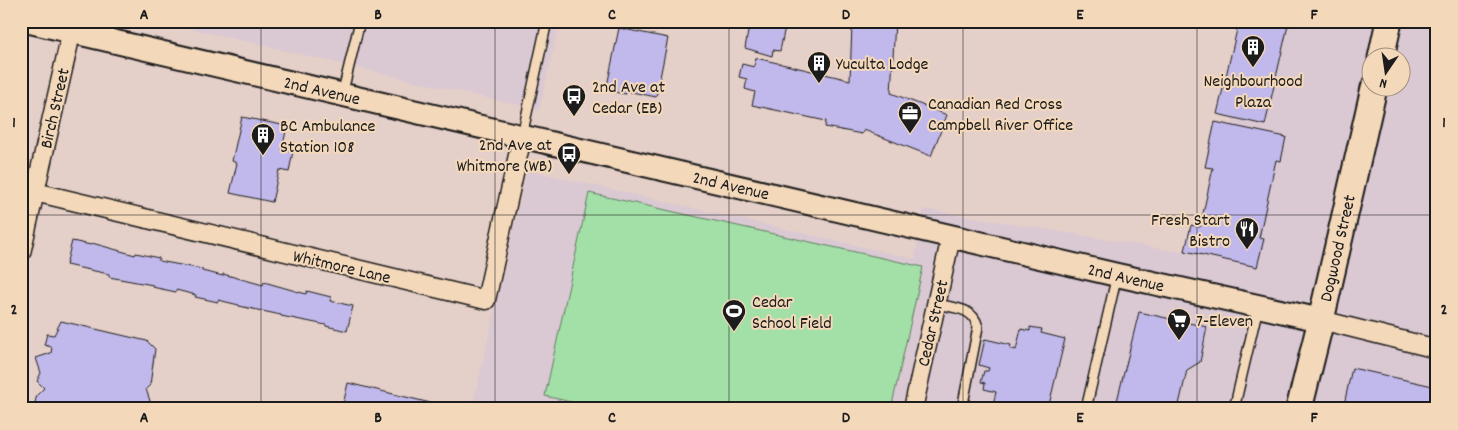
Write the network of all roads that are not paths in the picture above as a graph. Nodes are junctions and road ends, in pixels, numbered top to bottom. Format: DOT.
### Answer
graph roads {
  1 [pos="26,21"];
  2 [pos="360,21"];
  3 [pos="548,21"];
  4 [pos="1389,21"];
  5 [pos="73,26"];
  6 [pos="1382,48"];
  7 [pos="342,95"];
  8 [pos="1372,98"];
  9 [pos="522,137"];
  10 [pos="35,192"];
  11 [pos="951,237"];
  12 [pos="21,253"];
  13 [pos="1117,275"];
  14 [pos="936,304"];
  15 [pos="1258,306"];
  16 [pos="1321,320"];
  17 [pos="1437,349"];
  18 [pos="913,409"];
  19 [pos="962,409"];
  20 [pos="1086,409"];
  21 [pos="1234,409"];
  22 [pos="1299,409"];
  1 -- 5 [label="street, 2nd Avenue"];
  2 -- 7 [label="lane"];
  3 -- 9 [label="lane"];
  4 -- 6 [label="main road"];
  5 -- 7 [label="street, 2nd Avenue"];
  5 -- 10 [label="street, Birch Street"];
  7 -- 9 [label="street, 2nd Avenue"];
  8 -- 16 [label="main road, Dogwood Street"];
  9 -- 10 [label="street, Whitmore Lane"];
  9 -- 11 [label="street, 2nd Avenue"];
  10 -- 12 [label="street, Birch Street"];
  11 -- 13 [label="street, 2nd Avenue"];
  11 -- 14 [label="street, Cedar Street"];
  13 -- 15 [label="street, 2nd Avenue"];
  13 -- 20 [label="lane"];
  14 -- 18 [label="street, Cedar Street"];
  14 -- 19 [label="lane"];
  15 -- 16 [label="street, 2nd Avenue"];
  15 -- 21 [label="lane"];
  16 -- 17 [label="street, 2nd Avenue"];
  16 -- 22 [label="main road, Dogwood Street"];
}
